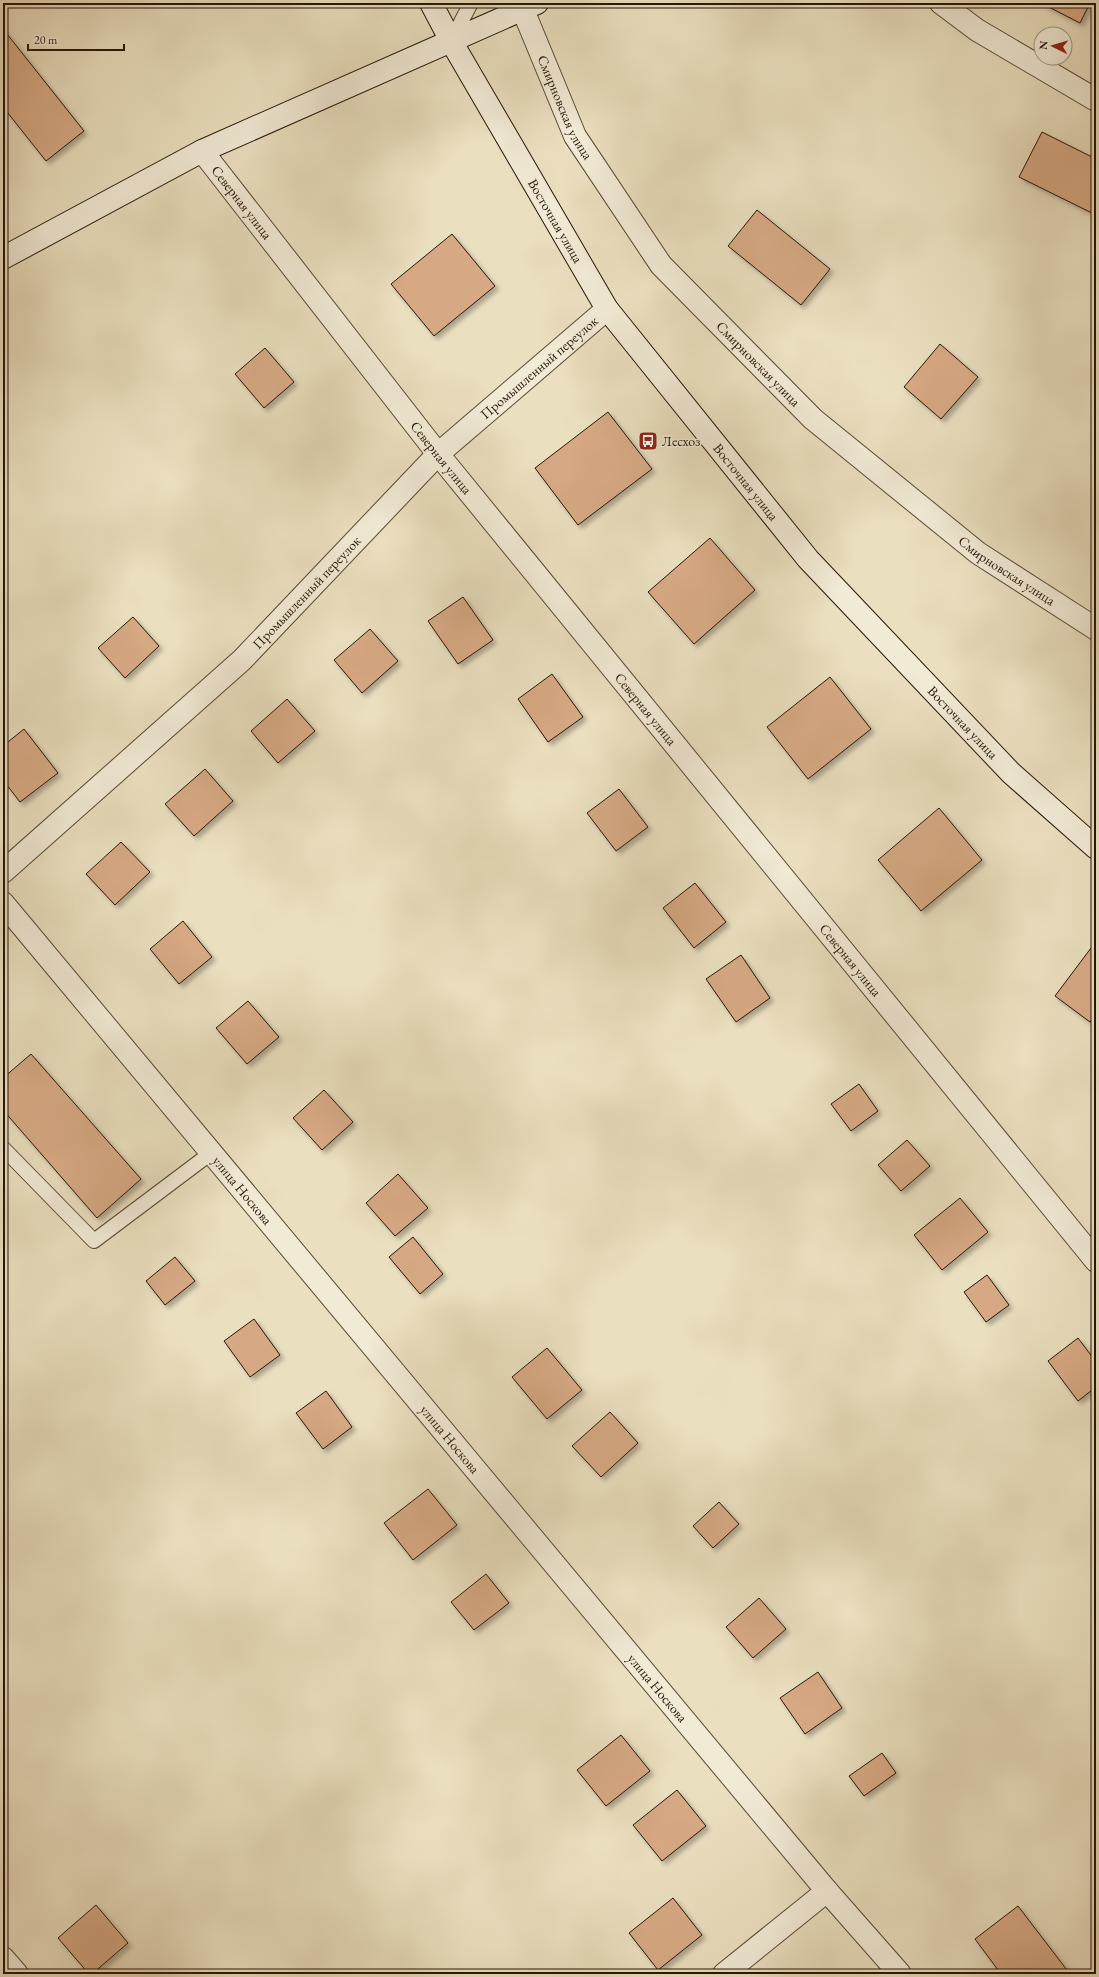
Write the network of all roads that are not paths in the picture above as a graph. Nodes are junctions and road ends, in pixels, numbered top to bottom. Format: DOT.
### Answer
graph roads {
  1 [pos="431,3"];
  2 [pos="471,3"];
  3 [pos="941,3"];
  4 [pos="530,6"];
  5 [pos="451,41"];
  6 [pos="1096,100"];
  7 [pos="202,151"];
  8 [pos="3,258"];
  9 [pos="607,309"];
  10 [pos="438,454"];
  11 [pos="1096,629"];
  12 [pos="1096,848"];
  13 [pos="3,872"];
  14 [pos="3,903"];
  15 [pos="3,1148"];
  16 [pos="212,1153"];
  17 [pos="1096,1261"];
  18 [pos="827,1891"];
  19 [pos="3,1958"];
  20 [pos="17,1974"];
  21 [pos="724,1974"];
  22 [pos="900,1974"];
  1 -- 5 [label="street, Восточная улица"];
  2 -- 5 [label="lane"];
  3 -- 6 [label="street"];
  4 -- 5 [label="street"];
  4 -- 11 [label="street, Смирновская улица"];
  5 -- 7 [label="street"];
  5 -- 9 [label="street, Восточная улица"];
  7 -- 8 [label="street"];
  7 -- 10 [label="street, Северная улица"];
  9 -- 10 [label="street, Промышленный переулок"];
  9 -- 12 [label="street, Восточная улица"];
  10 -- 13 [label="street, Промышленный переулок"];
  10 -- 17 [label="street, Северная улица"];
  14 -- 16 [label="street, улица Носкова"];
  15 -- 16 [label="lane"];
  16 -- 18 [label="street, улица Носкова"];
  18 -- 21 [label="street"];
  18 -- 22 [label="street, улица Носкова"];
  19 -- 20 [label="street"];
}
